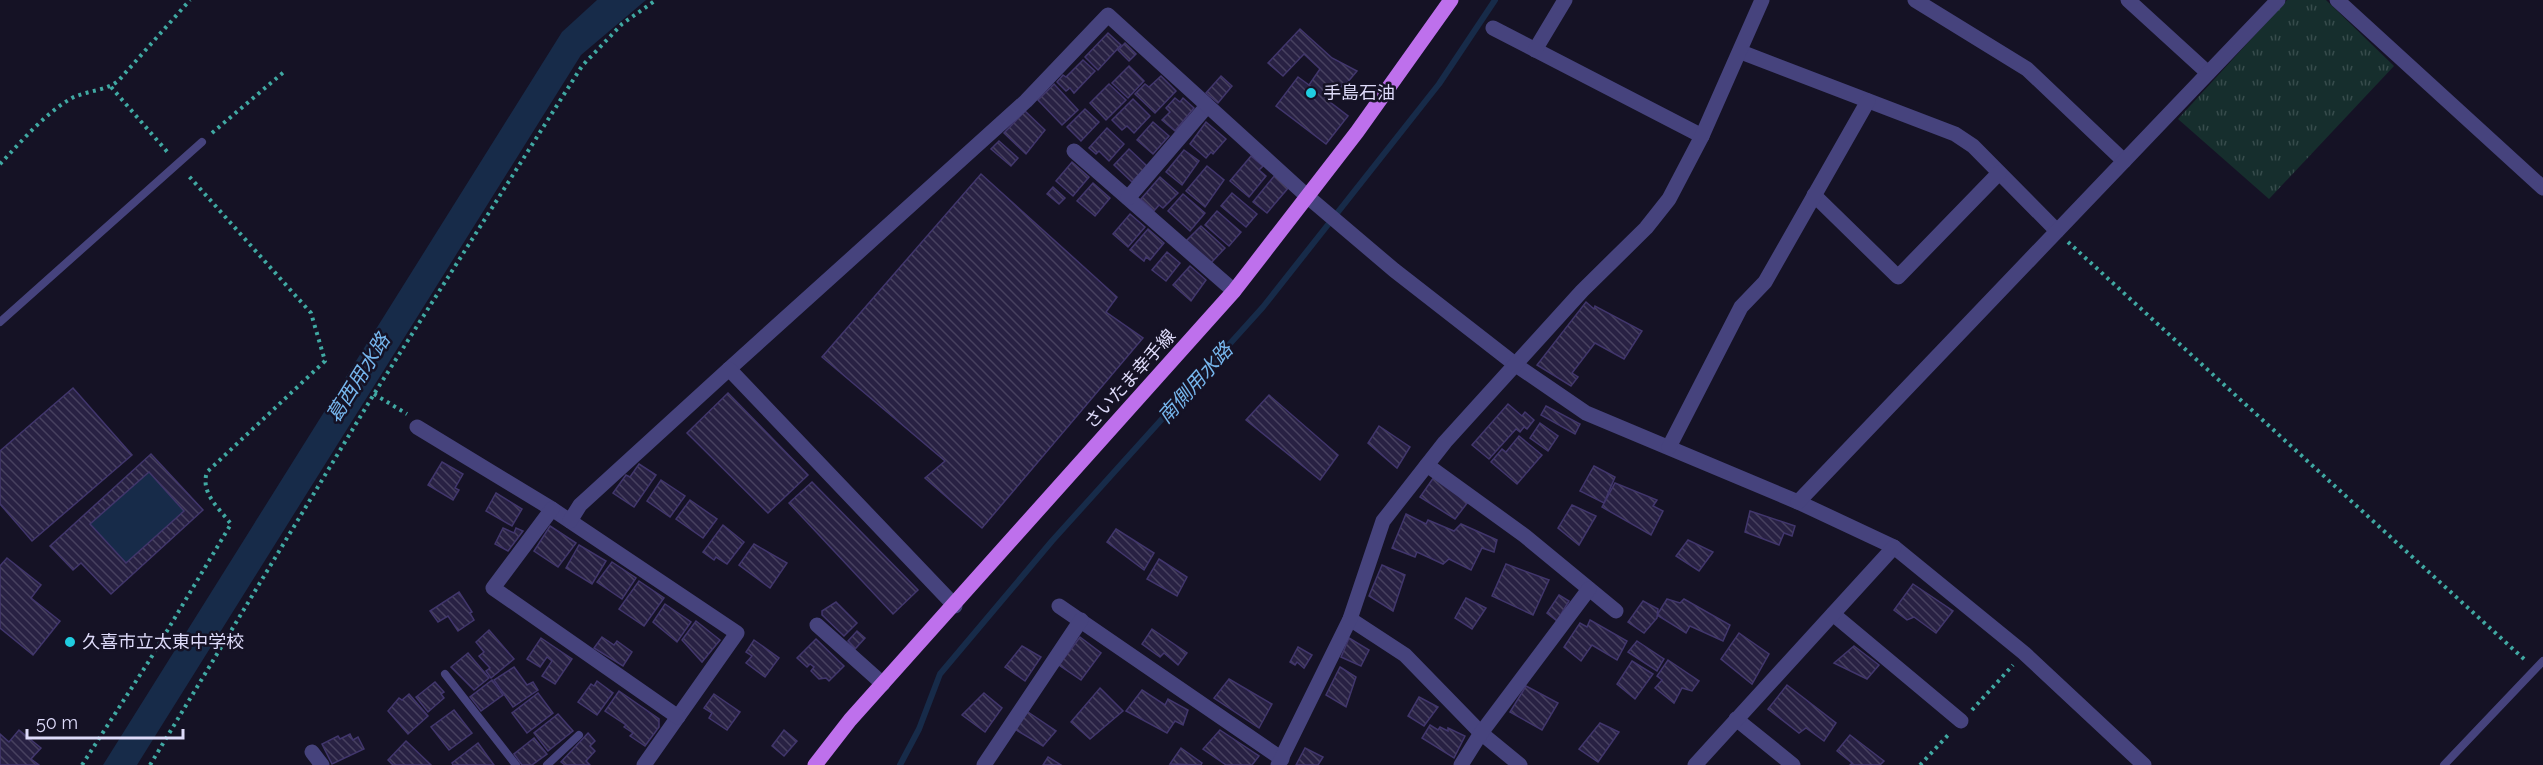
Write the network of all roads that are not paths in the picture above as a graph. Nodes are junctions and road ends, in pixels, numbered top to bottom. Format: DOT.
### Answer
graph roads {
  1 [pos="1451,0"];
  2 [pos="1565,0"];
  3 [pos="1762,0"];
  4 [pos="1915,0"];
  5 [pos="2128,0"];
  6 [pos="2278,0"];
  7 [pos="2337,0"];
  8 [pos="1492,28"];
  9 [pos="1535,50"];
  10 [pos="1741,52"];
  11 [pos="2208,73"];
  12 [pos="1868,101"];
  13 [pos="1207,106"];
  14 [pos="1702,136"];
  15 [pos="202,142"];
  16 [pos="1074,151"];
  17 [pos="2124,161"];
  18 [pos="1999,173"];
  19 [pos="2543,188"];
  20 [pos="1814,195"];
  21 [pos="1308,197"];
  22 [pos="1128,198"];
  23 [pos="2056,231"];
  24 [pos="1234,291"];
  25 [pos="0,322"];
  26 [pos="1516,365"];
  27 [pos="729,369"];
  28 [pos="417,428"];
  29 [pos="1669,447"];
  30 [pos="1427,465"];
  31 [pos="1797,502"];
  32 [pos="552,509"];
  33 [pos="570,521"];
  34 [pos="1894,547"];
  35 [pos="1589,589"];
  36 [pos="955,606"];
  37 [pos="1059,606"];
  38 [pos="1616,611"];
  39 [pos="1833,614"];
  40 [pos="1081,620"];
  41 [pos="1350,620"];
  42 [pos="817,625"];
  43 [pos="2543,661"];
  44 [pos="445,674"];
  45 [pos="883,684"];
  46 [pos="678,717"];
  47 [pos="1736,719"];
  48 [pos="1961,721"];
  49 [pos="1481,733"];
  50 [pos="579,735"];
  51 [pos="312,752"];
  52 [pos="1280,762"];
  53 [pos="322,765"];
  54 [pos="516,765"];
  55 [pos="546,765"];
  56 [pos="644,765"];
  57 [pos="816,765"];
  58 [pos="984,765"];
  59 [pos="1461,765"];
  60 [pos="1520,765"];
  61 [pos="1695,765"];
  62 [pos="1793,765"];
  63 [pos="2144,765"];
  64 [pos="2444,765"];
  1 -- 21 [label="main road, さいたま幸手線"];
  2 -- 9 [label="street"];
  3 -- 10 [label="street"];
  4 -- 17 [label="street"];
  5 -- 11 [label="street"];
  6 -- 11 [label="street"];
  7 -- 19 [label="street"];
  8 -- 9 [label="street"];
  9 -- 14 [label="street"];
  10 -- 12 [label="street"];
  10 -- 14 [label="street"];
  11 -- 17 [label="street"];
  12 -- 18 [label="street"];
  12 -- 20 [label="street"];
  13 -- 21 [label="street"];
  13 -- 22 [label="street"];
  13 -- 27 [label="street"];
  14 -- 26 [label="street"];
  15 -- 25 [label="lane"];
  16 -- 22 [label="street"];
  17 -- 23 [label="street"];
  18 -- 20 [label="street"];
  18 -- 23 [label="street"];
  20 -- 29 [label="street"];
  21 -- 24 [label="main road, さいたま幸手線"];
  21 -- 26 [label="street"];
  22 -- 24 [label="street"];
  23 -- 31 [label="street"];
  24 -- 36 [label="main road, さいたま幸手線"];
  26 -- 29 [label="street"];
  26 -- 30 [label="street"];
  27 -- 33 [label="street"];
  27 -- 36 [label="street"];
  28 -- 32 [label="street"];
  29 -- 31 [label="street"];
  30 -- 35 [label="street"];
  30 -- 41 [label="street"];
  31 -- 34 [label="street"];
  32 -- 33 [label="street"];
  32 -- 46 [label="street"];
  33 -- 46 [label="street"];
  34 -- 39 [label="street"];
  34 -- 63 [label="street"];
  35 -- 38 [label="street"];
  35 -- 49 [label="street"];
  36 -- 45 [label="main road, さいたま幸手線"];
  37 -- 40 [label="street"];
  39 -- 47 [label="street"];
  39 -- 48 [label="street"];
  40 -- 52 [label="street"];
  40 -- 58 [label="street"];
  41 -- 49 [label="street"];
  41 -- 52 [label="street"];
  42 -- 45 [label="street"];
  43 -- 64 [label="lane"];
  44 -- 54 [label="lane"];
  45 -- 57 [label="main road, さいたま幸手線"];
  46 -- 56 [label="street"];
  47 -- 61 [label="street"];
  47 -- 62 [label="street"];
  49 -- 59 [label="street"];
  49 -- 60 [label="street"];
  50 -- 55 [label="lane"];
  51 -- 53 [label="street"];
}
